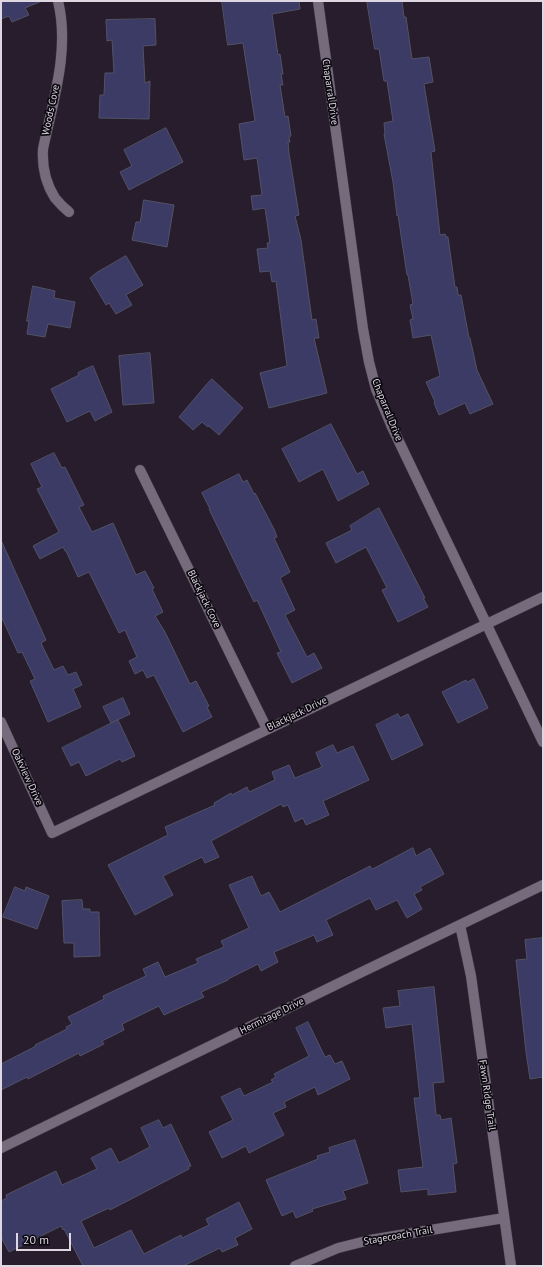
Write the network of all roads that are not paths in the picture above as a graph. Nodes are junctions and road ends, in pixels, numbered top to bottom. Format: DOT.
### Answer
graph roads {
  1 [pos="58,1"];
  2 [pos="318,1"];
  3 [pos="69,212"];
  4 [pos="140,470"];
  5 [pos="543,597"];
  6 [pos="487,624"];
  7 [pos="1,722"];
  8 [pos="267,729"];
  9 [pos="543,742"];
  10 [pos="52,833"];
  11 [pos="543,885"];
  12 [pos="460,925"];
  13 [pos="1,1148"];
  14 [pos="504,1218"];
  15 [pos="296,1266"];
  16 [pos="511,1266"];
  1 -- 3 [label="street, Woods Cove"];
  2 -- 6 [label="street, Chaparral Drive"];
  4 -- 8 [label="street, Blackjack Cove"];
  5 -- 6 [label="street, Blackjack Drive"];
  6 -- 8 [label="street, Blackjack Drive"];
  6 -- 9 [label="street, Chaparral Drive"];
  7 -- 10 [label="street, Oakview Drive"];
  8 -- 10 [label="street, Blackjack Drive"];
  11 -- 12 [label="street, Hermitage Drive"];
  12 -- 13 [label="street, Hermitage Drive"];
  12 -- 14 [label="street, Fawn Ridge Trail"];
  14 -- 15 [label="street, Stagecoach Trail"];
  14 -- 16 [label="street, Fawn Ridge Trail"];
}
